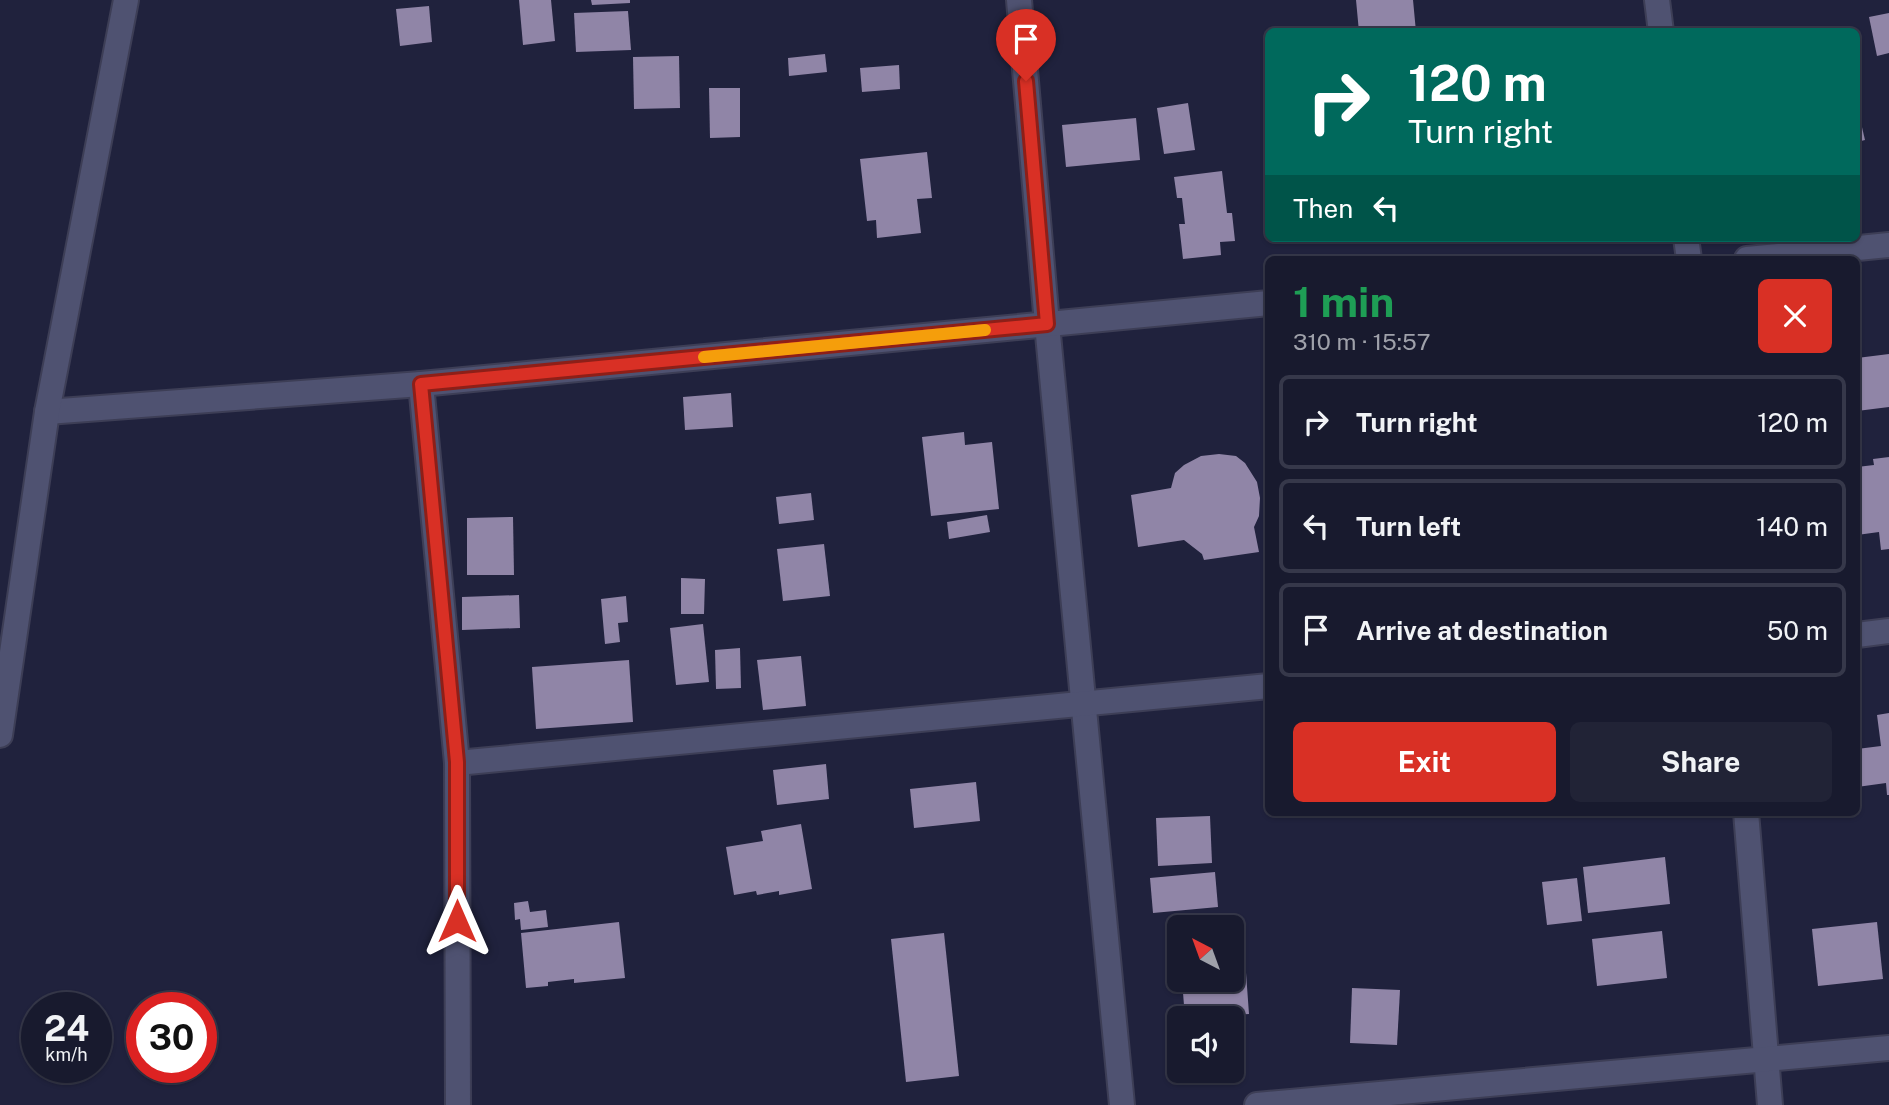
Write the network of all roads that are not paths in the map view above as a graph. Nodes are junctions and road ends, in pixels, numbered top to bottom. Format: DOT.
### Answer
graph roads {
  1 [pos="126,0"];
  2 [pos="1019,0"];
  3 [pos="1657,0"];
  4 [pos="1660,28"];
  5 [pos="1889,245"];
  6 [pos="1777,256"];
  7 [pos="1265,303"];
  8 [pos="1047,324"];
  9 [pos="421,384"];
  10 [pos="47,412"];
  11 [pos="1889,631"];
  12 [pos="1860,635"];
  13 [pos="1265,686"];
  14 [pos="1084,702"];
  15 [pos="0,736"];
  16 [pos="457,762"];
  17 [pos="1746,816"];
  18 [pos="1889,1048"];
  19 [pos="1765,1058"];
  20 [pos="458,1105"];
  21 [pos="1122,1105"];
  22 [pos="1257,1105"];
  23 [pos="1770,1105"];
  1 -- 10 [label="street"];
  2 -- 8 [label="street"];
  3 -- 4 [label="street"];
  5 -- 6 [label="street"];
  7 -- 8 [label="street"];
  8 -- 9 [label="street"];
  8 -- 14 [label="street"];
  9 -- 10 [label="street"];
  9 -- 16 [label="street"];
  10 -- 15 [label="street"];
  11 -- 12 [label="street"];
  13 -- 14 [label="street"];
  14 -- 16 [label="street"];
  14 -- 21 [label="street"];
  16 -- 20 [label="street"];
  17 -- 19 [label="street"];
  18 -- 19 [label="street"];
  19 -- 22 [label="street"];
  19 -- 23 [label="street"];
}
